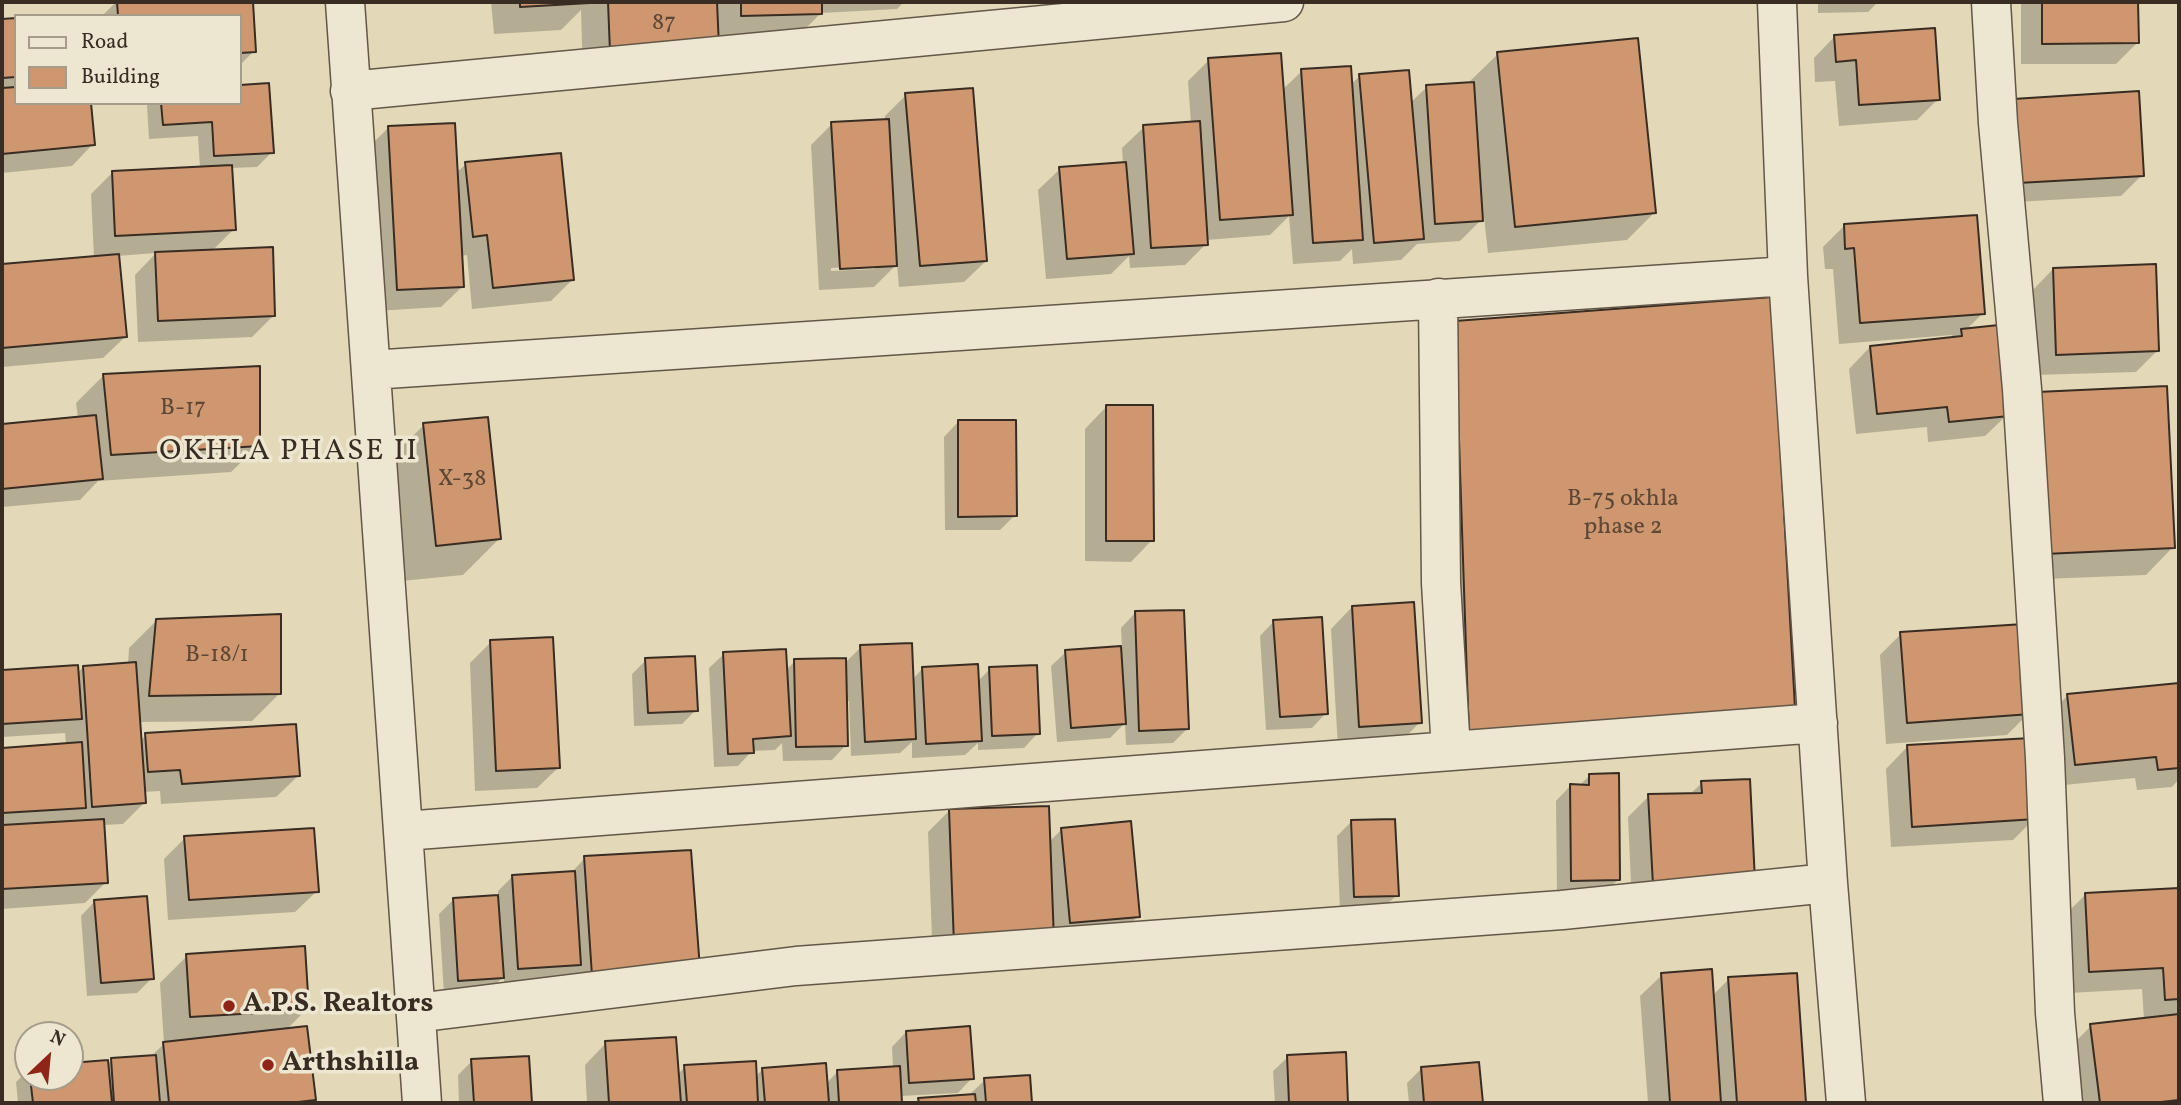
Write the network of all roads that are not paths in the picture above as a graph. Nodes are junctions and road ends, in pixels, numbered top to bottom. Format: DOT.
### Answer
graph roads {
  1 [pos="345,2"];
  2 [pos="1284,2"];
  3 [pos="1777,2"];
  4 [pos="1991,2"];
  5 [pos="350,91"];
  6 [pos="1788,276"];
  7 [pos="1438,299"];
  8 [pos="371,370"];
  9 [pos="1818,723"];
  10 [pos="1451,751"];
  11 [pos="404,831"];
  12 [pos="1828,883"];
  13 [pos="416,1013"];
  14 [pos="422,1103"];
  15 [pos="1846,1103"];
  16 [pos="2063,1103"];
  1 -- 5 [label="street"];
  2 -- 5 [label="street"];
  3 -- 6 [label="street"];
  4 -- 16 [label="street"];
  5 -- 8 [label="street"];
  6 -- 7 [label="street"];
  6 -- 9 [label="street"];
  7 -- 8 [label="street"];
  7 -- 10 [label="street"];
  8 -- 11 [label="street"];
  9 -- 10 [label="street"];
  9 -- 12 [label="street"];
  10 -- 11 [label="street"];
  11 -- 13 [label="street"];
  12 -- 13 [label="street"];
  12 -- 15 [label="street"];
  13 -- 14 [label="street"];
}
